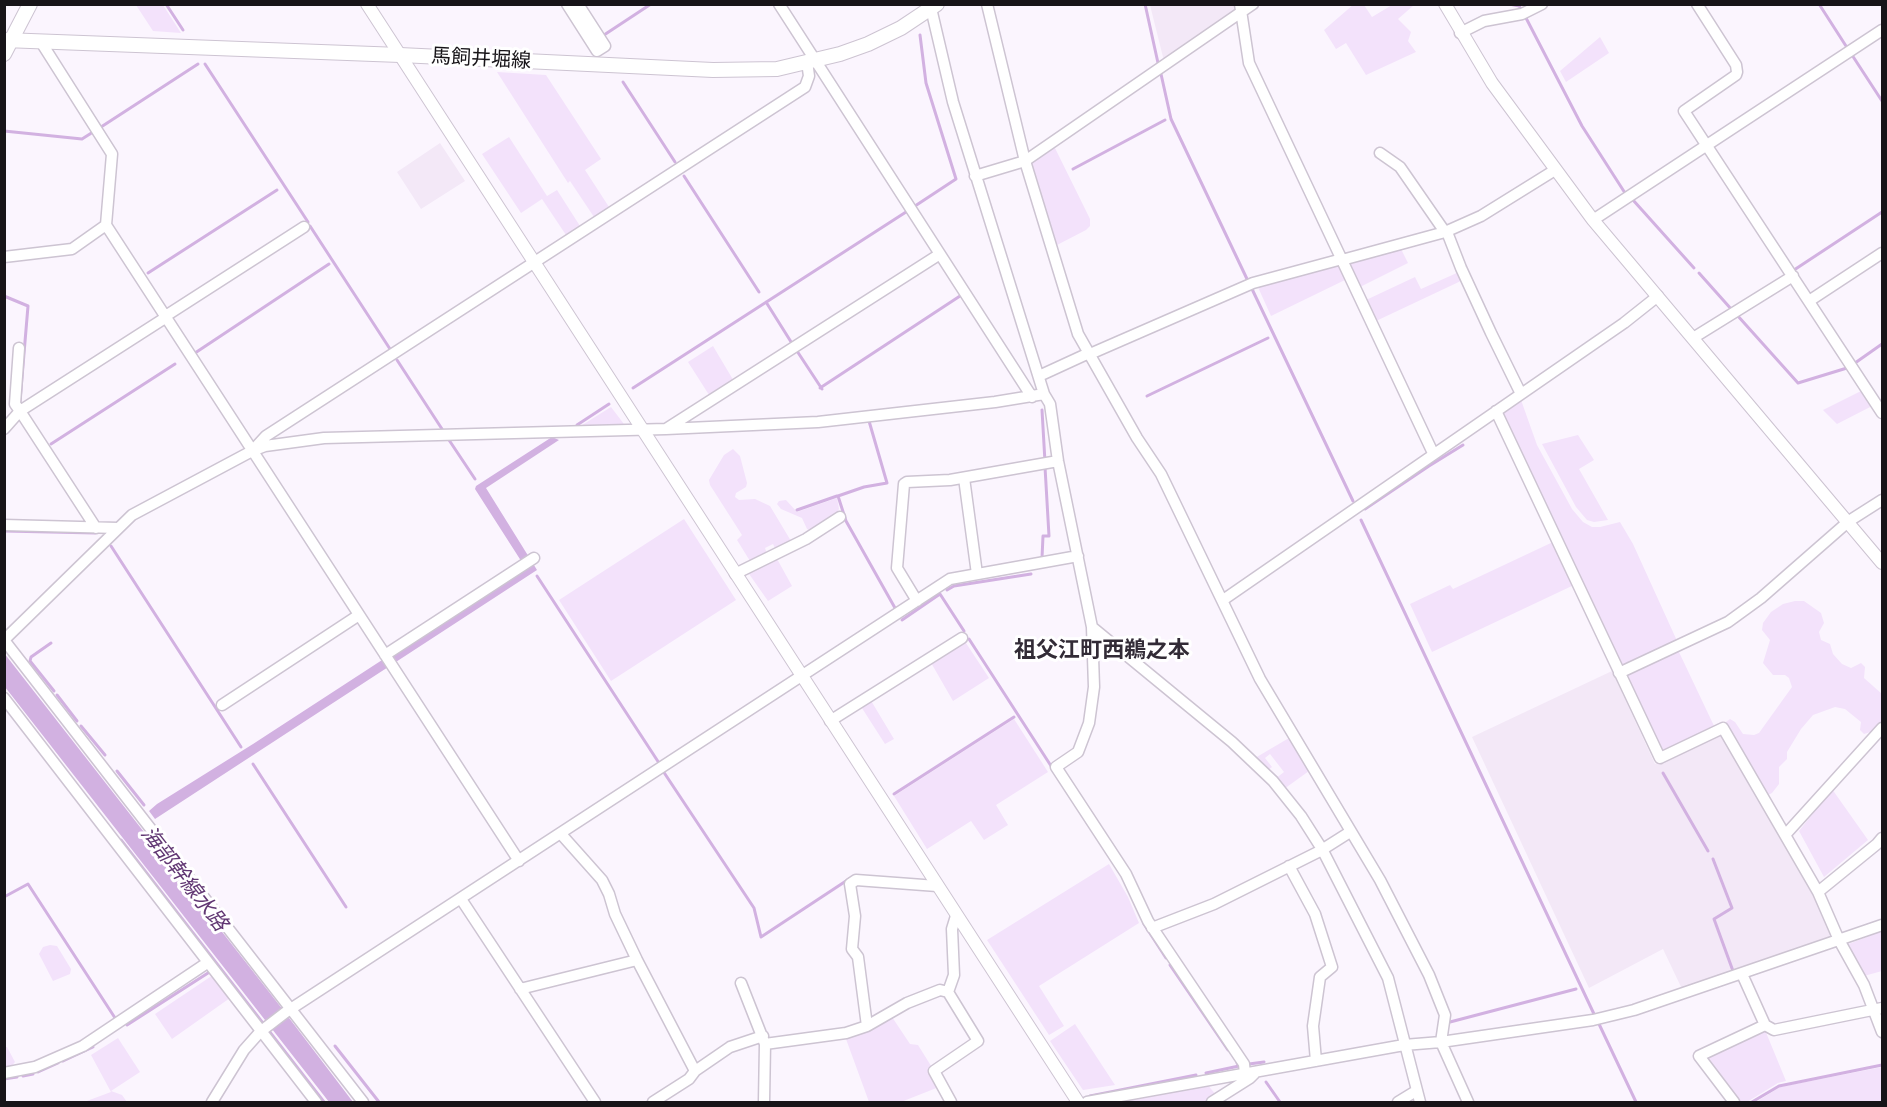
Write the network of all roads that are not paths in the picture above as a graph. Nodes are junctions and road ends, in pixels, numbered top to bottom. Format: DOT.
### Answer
graph roads {
  1 [pos="30,4"];
  2 [pos="368,4"];
  3 [pos="567,4"];
  4 [pos="578,4"];
  5 [pos="779,4"];
  6 [pos="987,4"];
  7 [pos="1253,4"];
  8 [pos="1445,4"];
  9 [pos="1542,4"];
  10 [pos="1697,4"];
  11 [pos="933,6"];
  12 [pos="1241,8"];
  13 [pos="1882,30"];
  14 [pos="1460,33"];
  15 [pos="8,40"];
  16 [pos="41,42"];
  17 [pos="601,48"];
  18 [pos="4,54"];
  19 [pos="400,55"];
  20 [pos="810,61"];
  21 [pos="604,65"];
  22 [pos="825,77"];
  23 [pos="805,87"];
  24 [pos="1707,145"];
  25 [pos="1380,153"];
  26 [pos="1025,161"];
  27 [pos="1555,170"];
  28 [pos="975,176"];
  29 [pos="1593,220"];
  30 [pos="106,225"];
  31 [pos="304,227"];
  32 [pos="1446,232"];
  33 [pos="1882,253"];
  34 [pos="940,254"];
  35 [pos="4,256"];
  36 [pos="1342,259"];
  37 [pos="534,263"];
  38 [pos="1793,276"];
  39 [pos="1658,296"];
  40 [pos="1809,301"];
  41 [pos="164,317"];
  42 [pos="1693,338"];
  43 [pos="19,348"];
  44 [pos="1089,354"];
  45 [pos="4,371"];
  46 [pos="17,372"];
  47 [pos="1039,376"];
  48 [pos="1044,394"];
  49 [pos="1521,394"];
  50 [pos="1032,397"];
  51 [pos="20,411"];
  52 [pos="1496,411"];
  53 [pos="1882,413"];
  54 [pos="4,429"];
  55 [pos="666,429"];
  56 [pos="642,430"];
  57 [pos="252,451"];
  58 [pos="1432,453"];
  59 [pos="1058,461"];
  60 [pos="963,478"];
  61 [pos="1882,500"];
  62 [pos="840,517"];
  63 [pos="1849,521"];
  64 [pos="4,525"];
  65 [pos="96,528"];
  66 [pos="118,528"];
  67 [pos="1078,556"];
  68 [pos="533,559"];
  69 [pos="1882,563"];
  70 [pos="735,574"];
  71 [pos="977,574"];
  72 [pos="1222,600"];
  73 [pos="916,601"];
  74 [pos="359,615"];
  75 [pos="1092,627"];
  76 [pos="963,638"];
  77 [pos="4,640"];
  78 [pos="388,659"];
  79 [pos="1619,673"];
  80 [pos="801,676"];
  81 [pos="4,698"];
  82 [pos="222,705"];
  83 [pos="830,721"];
  84 [pos="1882,728"];
  85 [pos="1350,832"];
  86 [pos="561,834"];
  87 [pos="1786,834"];
  88 [pos="1882,838"];
  89 [pos="1322,849"];
  90 [pos="519,861"];
  91 [pos="1289,866"];
  92 [pos="937,886"];
  93 [pos="1818,892"];
  94 [pos="461,899"];
  95 [pos="956,915"];
  96 [pos="1882,925"];
  97 [pos="1152,928"];
  98 [pos="1839,940"];
  99 [pos="637,960"];
  100 [pos="207,963"];
  101 [pos="1742,974"];
  102 [pos="741,983"];
  103 [pos="520,988"];
  104 [pos="948,992"];
  105 [pos="1878,1009"];
  106 [pos="289,1011"];
  107 [pos="1765,1025"];
  108 [pos="867,1026"];
  109 [pos="262,1031"];
  110 [pos="1882,1032"];
  111 [pos="764,1040"];
  112 [pos="1441,1042"];
  113 [pos="1404,1045"];
  114 [pos="1316,1061"];
  115 [pos="695,1071"];
  116 [pos="4,1073"];
  117 [pos="1251,1073"];
  118 [pos="1416,1091"];
  119 [pos="212,1102"];
  120 [pos="316,1102"];
  121 [pos="363,1102"];
  122 [pos="595,1102"];
  123 [pos="653,1102"];
  124 [pos="764,1102"];
  125 [pos="951,1102"];
  126 [pos="1076,1102"];
  127 [pos="1212,1102"];
  128 [pos="1398,1102"];
  129 [pos="1420,1102"];
  130 [pos="1468,1102"];
  131 [pos="1734,1102"];
  1 -- 15 [label="main road"];
  2 -- 19 [label="street"];
  3 -- 17 [label="street"];
  4 -- 17 [label="street"];
  5 -- 20 [label="street"];
  6 -- 26 [label="street"];
  7 -- 12 [label="street"];
  8 -- 14 [label="street"];
  9 -- 14 [label="street"];
  10 -- 24 [label="street"];
  11 -- 20 [label="main road, 馬飼井堀線"];
  11 -- 28 [label="street"];
  12 -- 26 [label="street"];
  12 -- 36 [label="street"];
  13 -- 24 [label="street"];
  14 -- 27 [label="street"];
  15 -- 16 [label="main road, 馬飼井堀線"];
  15 -- 18 [label="main road"];
  16 -- 19 [label="main road, 馬飼井堀線"];
  16 -- 30 [label="street"];
  17 -- 21 [label="street"];
  19 -- 21 [label="main road, 馬飼井堀線"];
  19 -- 37 [label="street"];
  20 -- 21 [label="main road, 馬飼井堀線"];
  20 -- 22 [label="street"];
  20 -- 23 [label="street"];
  22 -- 23 [label="street"];
  22 -- 34 [label="street"];
  23 -- 37 [label="street"];
  24 -- 29 [label="street"];
  24 -- 38 [label="street"];
  25 -- 32 [label="street"];
  26 -- 28 [label="street"];
  26 -- 44 [label="street"];
  27 -- 29 [label="street"];
  27 -- 32 [label="street"];
  28 -- 47 [label="street"];
  29 -- 39 [label="street"];
  30 -- 35 [label="street"];
  30 -- 41 [label="street"];
  31 -- 41 [label="street"];
  32 -- 36 [label="street"];
  32 -- 49 [label="street"];
  33 -- 40 [label="street"];
  34 -- 50 [label="street"];
  34 -- 55 [label="street"];
  36 -- 44 [label="street"];
  36 -- 58 [label="street"];
  37 -- 56 [label="street"];
  37 -- 57 [label="street"];
  38 -- 40 [label="street"];
  38 -- 42 [label="street"];
  39 -- 42 [label="street"];
  39 -- 49 [label="street"];
  40 -- 53 [label="street"];
  41 -- 51 [label="street"];
  41 -- 57 [label="street"];
  42 -- 63 [label="street"];
  43 -- 46 [label="street"];
  44 -- 47 [label="street"];
  44 -- 72 [label="street"];
  45 -- 46 [label="street"];
  46 -- 51 [label="street"];
  47 -- 48 [label="street"];
  48 -- 50 [label="street"];
  48 -- 59 [label="street"];
  49 -- 52 [label="street"];
  50 -- 55 [label="street"];
  51 -- 54 [label="street"];
  51 -- 65 [label="street"];
  52 -- 58 [label="street"];
  52 -- 79 [label="street"];
  55 -- 56 [label="street"];
  56 -- 57 [label="street"];
  56 -- 70 [label="street"];
  57 -- 66 [label="street"];
  57 -- 74 [label="street"];
  58 -- 72 [label="street"];
  59 -- 60 [label="street"];
  59 -- 67 [label="street"];
  60 -- 71 [label="street"];
  60 -- 73 [label="street"];
  61 -- 63 [label="street"];
  62 -- 70 [label="street"];
  63 -- 69 [label="street"];
  63 -- 79 [label="street"];
  64 -- 65 [label="street"];
  65 -- 66 [label="street"];
  66 -- 77 [label="street"];
  67 -- 71 [label="street"];
  67 -- 75 [label="street"];
  68 -- 78 [label="street"];
  70 -- 80 [label="street"];
  71 -- 73 [label="street"];
  72 -- 85 [label="street"];
  73 -- 80 [label="street"];
  74 -- 78 [label="street"];
  74 -- 82 [label="street"];
  75 -- 89 [label="street"];
  75 -- 97 [label="street"];
  76 -- 83 [label="street"];
  77 -- 106 [label="street"];
  78 -- 90 [label="street"];
  79 -- 87 [label="street"];
  80 -- 83 [label="street"];
  80 -- 86 [label="street"];
  81 -- 100 [label="street"];
  83 -- 92 [label="street"];
  84 -- 87 [label="street"];
  85 -- 89 [label="street"];
  85 -- 112 [label="street"];
  86 -- 90 [label="street"];
  86 -- 99 [label="street"];
  87 -- 93 [label="street"];
  88 -- 93 [label="street"];
  89 -- 91 [label="street"];
  89 -- 113 [label="street"];
  90 -- 94 [label="street"];
  91 -- 97 [label="street"];
  91 -- 114 [label="street"];
  92 -- 95 [label="street"];
  92 -- 108 [label="street"];
  93 -- 98 [label="street"];
  94 -- 103 [label="street"];
  94 -- 106 [label="street"];
  95 -- 104 [label="street"];
  95 -- 126 [label="street"];
  96 -- 98 [label="street"];
  97 -- 117 [label="street"];
  98 -- 101 [label="street"];
  98 -- 105 [label="street"];
  99 -- 103 [label="street"];
  99 -- 115 [label="street"];
  100 -- 109 [label="street"];
  100 -- 116 [label="street"];
  101 -- 107 [label="street"];
  101 -- 112 [label="street"];
  102 -- 111 [label="street"];
  103 -- 122 [label="street"];
  104 -- 108 [label="street"];
  104 -- 125 [label="street"];
  105 -- 107 [label="street"];
  105 -- 110 [label="street"];
  106 -- 109 [label="street"];
  106 -- 121 [label="street"];
  107 -- 131 [label="street"];
  108 -- 111 [label="street"];
  109 -- 119 [label="street"];
  109 -- 120 [label="street"];
  111 -- 115 [label="street"];
  111 -- 124 [label="street"];
  112 -- 113 [label="street"];
  112 -- 130 [label="street"];
  113 -- 114 [label="street"];
  113 -- 118 [label="street"];
  114 -- 117 [label="street"];
  115 -- 123 [label="street"];
  117 -- 126 [label="street"];
  117 -- 127 [label="street"];
  118 -- 128 [label="street"];
  118 -- 129 [label="street"];
}
